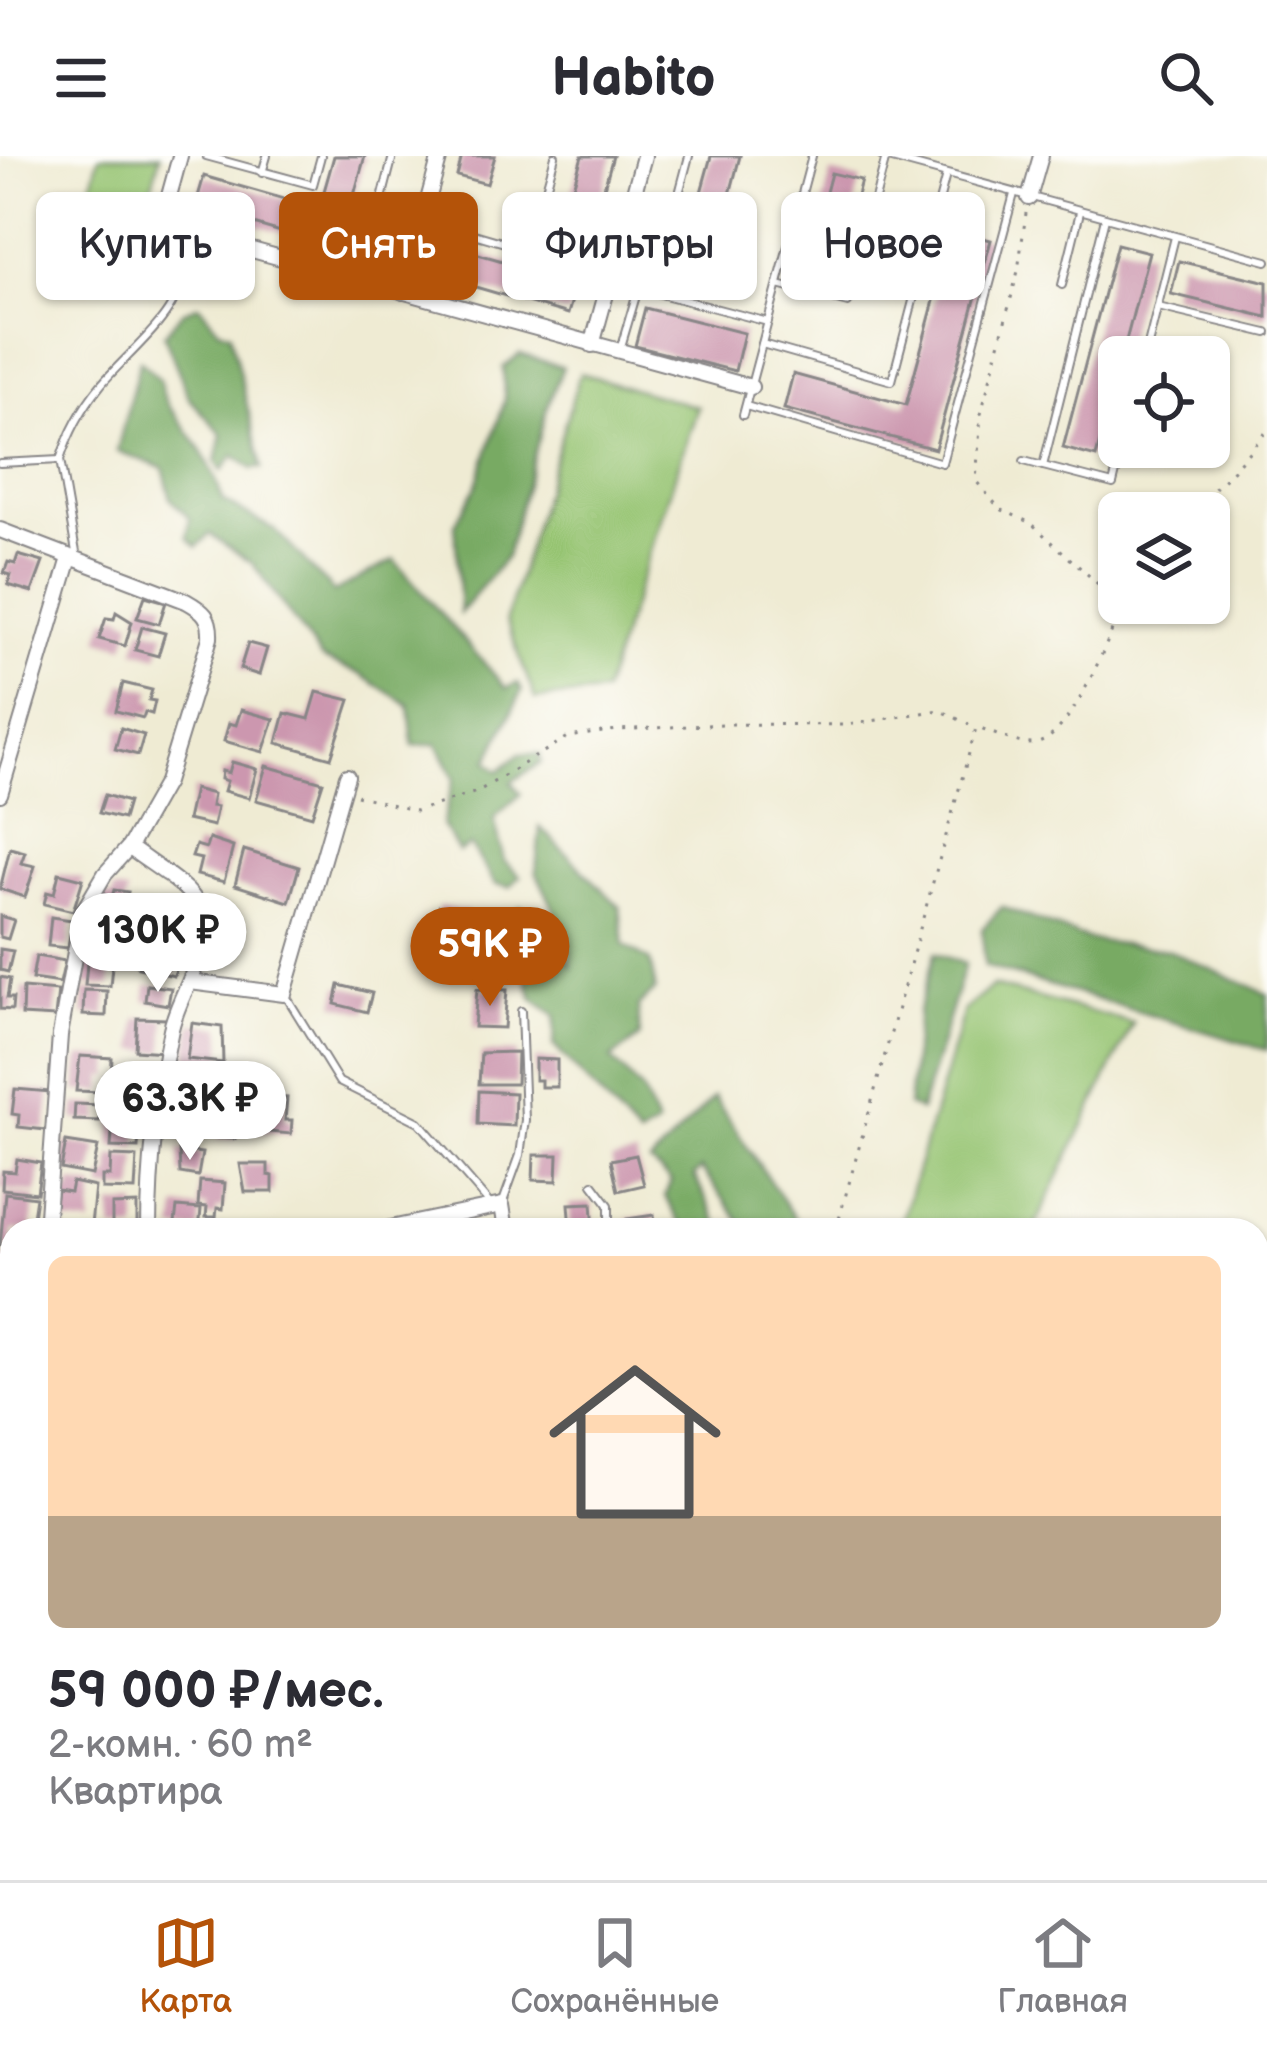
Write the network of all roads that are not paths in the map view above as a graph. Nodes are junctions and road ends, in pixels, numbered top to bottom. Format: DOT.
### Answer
graph roads {
  1 [pos="180,156"];
  2 [pos="206,156"];
  3 [pos="267,156"];
  4 [pos="321,156"];
  5 [pos="393,156"];
  6 [pos="440,156"];
  7 [pos="555,156"];
  8 [pos="644,156"];
  9 [pos="689,156"];
  10 [pos="812,156"];
  11 [pos="1040,156"];
  12 [pos="884,157"];
  13 [pos="262,172"];
  14 [pos="946,175"];
  15 [pos="170,192"];
  16 [pos="384,192"];
  17 [pos="430,192"];
  18 [pos="679,192"];
  19 [pos="1022,196"];
  20 [pos="1081,212"];
  21 [pos="1105,218"];
  22 [pos="478,235"];
  23 [pos="1175,237"];
  24 [pos="1267,261"];
  25 [pos="778,284"];
  26 [pos="1062,285"];
  27 [pos="173,300"];
  28 [pos="432,300"];
  29 [pos="635,300"];
  30 [pos="684,300"];
  31 [pos="1157,307"];
  32 [pos="768,322"];
  33 [pos="1267,333"];
  34 [pos="1150,336"];
  35 [pos="762,344"];
  36 [pos="592,345"];
  37 [pos="619,352"];
  38 [pos="751,387"];
  39 [pos="60,460"];
  40 [pos="1024,461"];
  41 [pos="0,463"];
  42 [pos="1043,466"];
  43 [pos="1117,468"];
  44 [pos="0,530"];
  45 [pos="74,560"];
  46 [pos="345,783"];
  47 [pos="0,794"];
  48 [pos="129,848"];
  49 [pos="190,982"];
  50 [pos="284,994"];
  51 [pos="521,1011"];
  52 [pos="592,1184"];
  53 [pos="497,1206"];
  54 [pos="47,1218"];
  55 [pos="149,1218"];
  56 [pos="439,1218"];
  57 [pos="502,1218"];
  58 [pos="609,1218"];
  1 -- 15 [label="street"];
  2 -- 13 [label="lane"];
  3 -- 13 [label="lane"];
  4 -- 13 [label="lane"];
  5 -- 16 [label="lane"];
  6 -- 17 [label="street"];
  7 -- 22 [label="lane"];
  8 -- 36 [label="street"];
  9 -- 18 [label="lane"];
  10 -- 25 [label="lane"];
  11 -- 19 [label="street"];
  12 -- 14 [label="lane"];
  12 -- 25 [label="lane"];
  14 -- 19 [label="lane"];
  14 -- 35 [label="lane"];
  19 -- 20 [label="lane"];
  19 -- 38 [label="lane"];
  20 -- 21 [label="lane"];
  20 -- 26 [label="lane"];
  21 -- 23 [label="lane"];
  21 -- 42 [label="lane"];
  23 -- 24 [label="lane"];
  23 -- 31 [label="lane"];
  25 -- 32 [label="lane"];
  27 -- 39 [label="lane"];
  28 -- 36 [label="street"];
  29 -- 37 [label="lane"];
  30 -- 32 [label="lane"];
  31 -- 33 [label="lane"];
  31 -- 34 [label="lane"];
  32 -- 35 [label="lane"];
  35 -- 38 [label="lane"];
  36 -- 37 [label="street"];
  37 -- 38 [label="street"];
  39 -- 41 [label="lane"];
  39 -- 45 [label="lane"];
  40 -- 42 [label="lane"];
  42 -- 43 [label="lane"];
  44 -- 45 [label="street"];
  45 -- 47 [label="street"];
  45 -- 48 [label="street"];
  46 -- 50 [label="street"];
  48 -- 49 [label="street"];
  48 -- 54 [label="street"];
  49 -- 50 [label="street"];
  49 -- 55 [label="street"];
  50 -- 53 [label="lane"];
  51 -- 53 [label="lane"];
  52 -- 58 [label="lane"];
  53 -- 56 [label="street"];
  53 -- 57 [label="street"];
}
